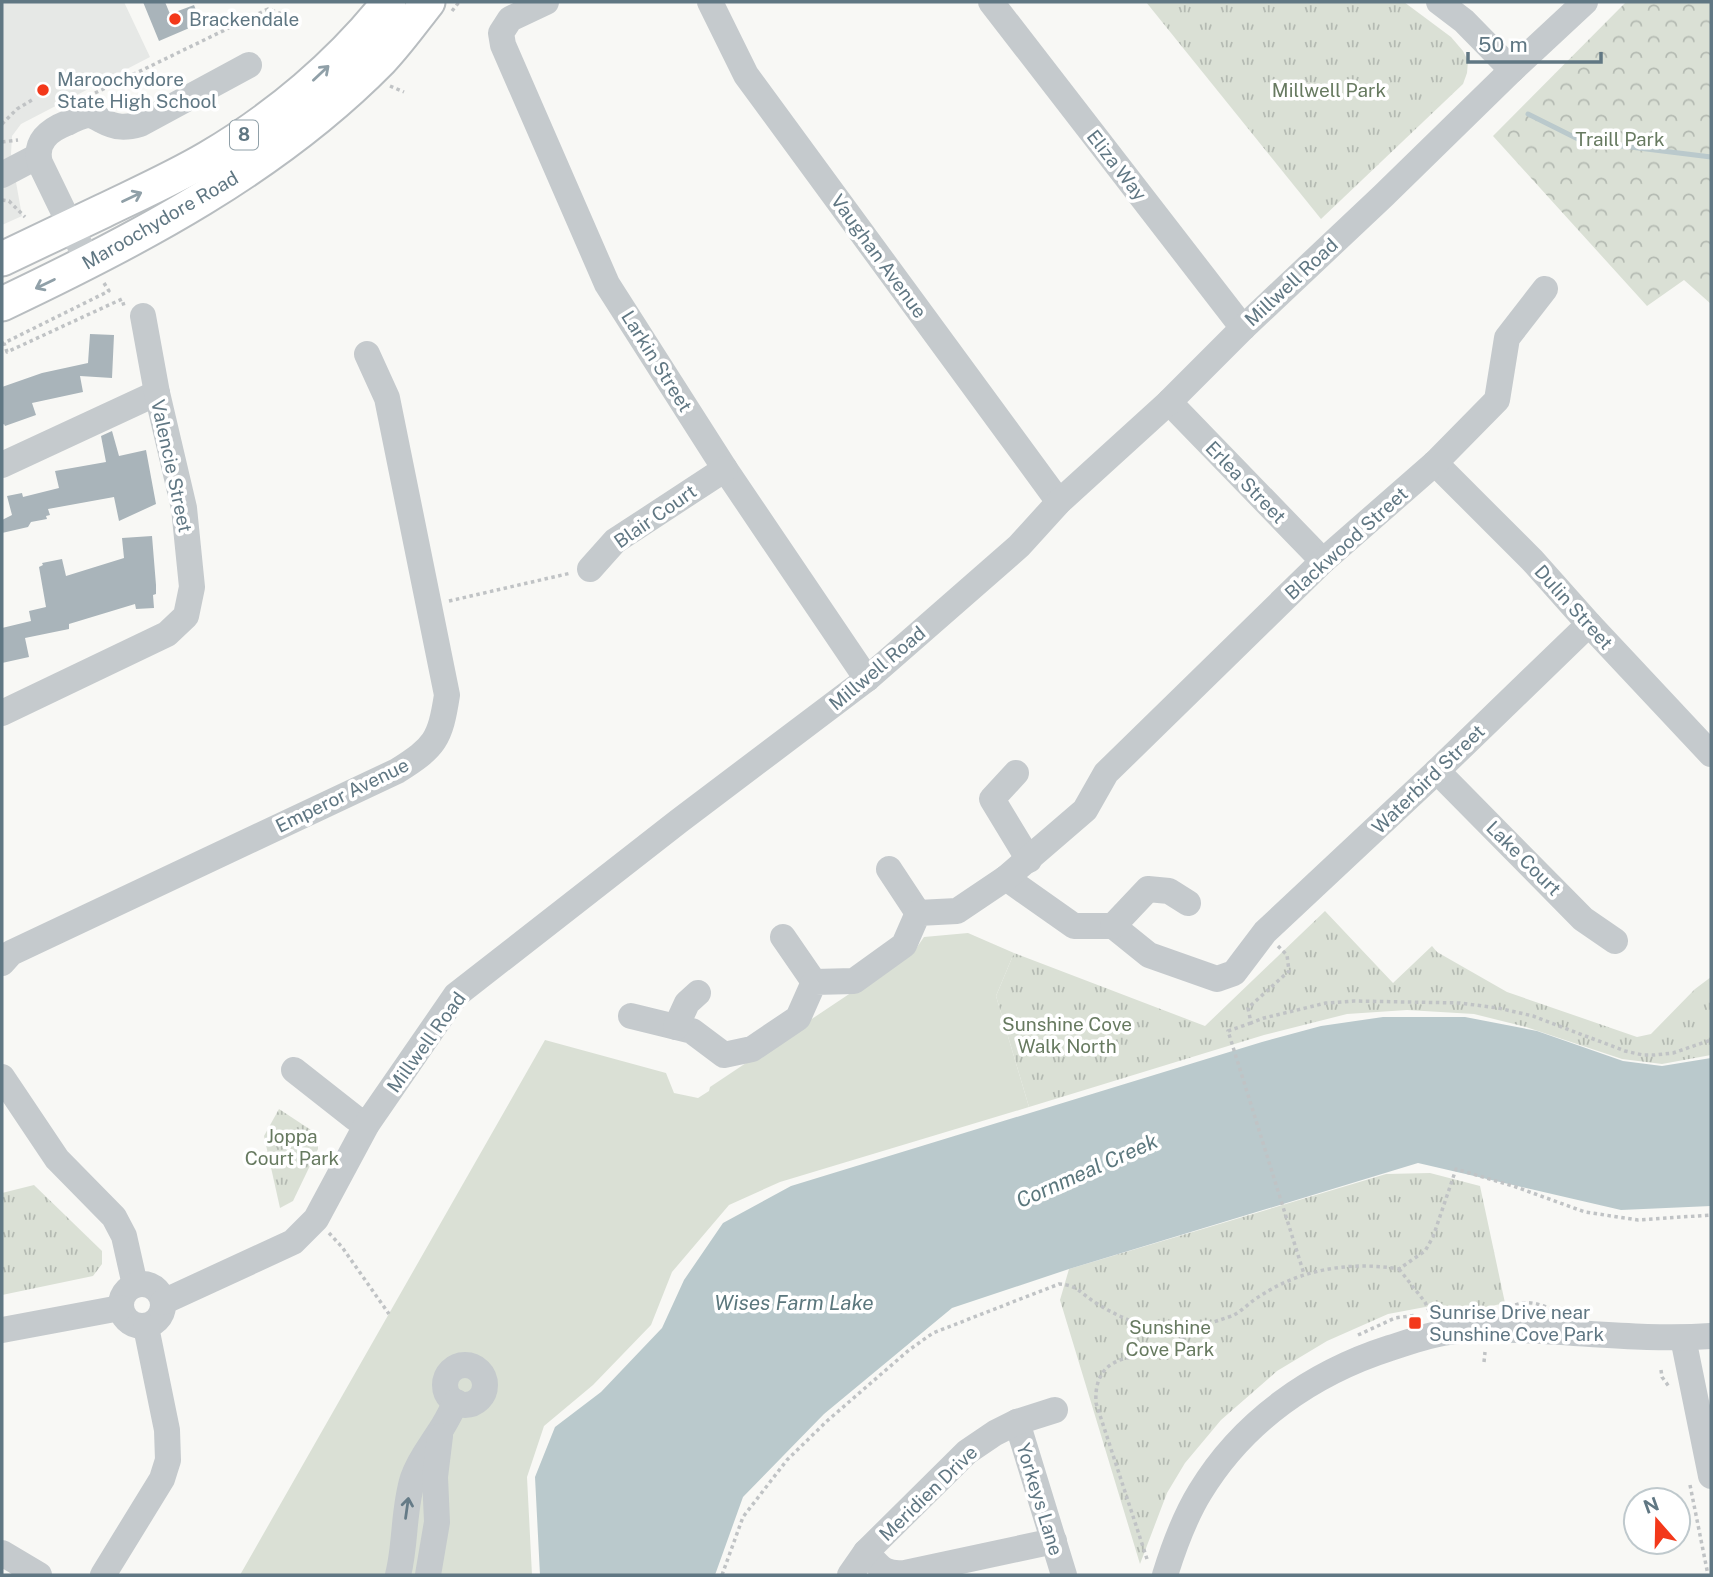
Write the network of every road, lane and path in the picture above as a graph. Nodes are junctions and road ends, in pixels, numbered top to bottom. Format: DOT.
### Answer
graph roads {
  1 [pos="388,2"];
  2 [pos="428,2"];
  3 [pos="547,2"];
  4 [pos="710,2"];
  5 [pos="991,2"];
  6 [pos="1439,2"];
  7 [pos="1585,2"];
  8 [pos="282,14"];
  9 [pos="249,65"];
  10 [pos="1512,70"];
  11 [pos="389,86"];
  12 [pos="404,92"];
  13 [pos="95,93"];
  14 [pos="32,100"];
  15 [pos="2,124"];
  16 [pos="21,134"];
  17 [pos="2,142"];
  18 [pos="38,156"];
  19 [pos="2,175"];
  20 [pos="2,200"];
  21 [pos="26,217"];
  22 [pos="70,227"];
  23 [pos="2,259"];
  24 [pos="96,271"];
  25 [pos="1545,289"];
  26 [pos="2,304"];
  27 [pos="143,316"];
  28 [pos="1243,328"];
  29 [pos="367,354"];
  30 [pos="157,393"];
  31 [pos="1169,402"];
  32 [pos="1435,463"];
  33 [pos="2,465"];
  34 [pos="725,469"];
  35 [pos="1059,502"];
  36 [pos="1323,561"];
  37 [pos="590,569"];
  38 [pos="428,605"];
  39 [pos="1589,624"];
  40 [pos="867,679"];
  41 [pos="2,713"];
  42 [pos="1711,754"];
  43 [pos="1437,771"];
  44 [pos="1016,773"];
  45 [pos="1029,860"];
  46 [pos="890,869"];
  47 [pos="1006,878"];
  48 [pos="1188,903"];
  49 [pos="918,913"];
  50 [pos="1113,926"];
  51 [pos="1265,932"];
  52 [pos="783,937"];
  53 [pos="1615,941"];
  54 [pos="2,963"];
  55 [pos="814,982"];
  56 [pos="698,993"];
  57 [pos="631,1016"];
  58 [pos="1251,1023"];
  59 [pos="676,1027"];
  60 [pos="1711,1040"];
  61 [pos="294,1070"];
  62 [pos="2,1077"];
  63 [pos="367,1124"];
  64 [pos="1711,1215"];
  65 [pos="316,1219"];
  66 [pos="1399,1269"];
  67 [pos="1304,1274"];
  68 [pos="135,1285"];
  69 [pos="163,1302"];
  70 [pos="120,1308"];
  71 [pos="1554,1310"];
  72 [pos="388,1314"];
  73 [pos="1510,1320"];
  74 [pos="146,1327"];
  75 [pos="1186,1330"];
  76 [pos="2,1331"];
  77 [pos="1357,1335"];
  78 [pos="1711,1336"];
  79 [pos="1390,1348"];
  80 [pos="1694,1348"];
  81 [pos="1583,1351"];
  82 [pos="456,1402"];
  83 [pos="1055,1410"];
  84 [pos="1017,1422"];
  85 [pos="441,1430"];
  86 [pos="1711,1476"];
  87 [pos="1054,1541"];
  88 [pos="1152,1547"];
  89 [pos="866,1552"];
  90 [pos="2,1553"];
  91 [pos="1152,1567"];
  92 [pos="39,1575"];
  93 [pos="103,1575"];
  94 [pos="398,1575"];
  95 [pos="428,1575"];
  96 [pos="722,1575"];
  97 [pos="850,1575"];
  98 [pos="1064,1575"];
  22 -- 1 [label="main road, Maroochydore Road / 8, one-way"];
  2 -- 24 [label="main road, Maroochydore Road / 8"];
  3 -- 34 [label="street, Larkin Street"];
  4 -- 35 [label="street, Vaughan Avenue"];
  5 -- 28 [label="street, Eliza Way"];
  6 -- 10 [label="street"];
  7 -- 10 [label="street, Millwell Road"];
  8 -- 13 [label="path"];
  9 -- 18 [label="street"];
  10 -- 28 [label="street, Millwell Road"];
  11 -- 12 [label="path"];
  14 -- 15 [label="path"];
  16 -- 17 [label="path"];
  18 -- 19 [label="street"];
  18 -- 22 [label="street"];
  20 -- 21 [label="path"];
  22 -- 23 [label="main road, Maroochydore Road / 8"];
  22 -- 24 [label="street"];
  24 -- 26 [label="main road, Maroochydore Road / 8, one-way"];
  24 -- 27 [label="path"];
  25 -- 32 [label="street, Blackwood Street"];
  27 -- 30 [label="street, Valencie Street"];
  28 -- 31 [label="street, Millwell Road"];
  29 -- 38 [label="street, Emperor Avenue"];
  30 -- 33 [label="street"];
  30 -- 41 [label="street, Valencie Street"];
  31 -- 35 [label="street, Millwell Road"];
  31 -- 36 [label="street, Erlea Street"];
  32 -- 36 [label="street, Blackwood Street"];
  32 -- 39 [label="street, Dulin Street"];
  34 -- 37 [label="street, Blair Court"];
  34 -- 40 [label="street, Larkin Street"];
  35 -- 40 [label="street, Millwell Road"];
  36 -- 45 [label="street, Blackwood Street"];
  37 -- 38 [label="path"];
  38 -- 54 [label="street, Emperor Avenue"];
  39 -- 42 [label="street, Dulin Street"];
  39 -- 43 [label="street, Waterbird Street"];
  40 -- 63 [label="street, Millwell Road"];
  43 -- 51 [label="street, Waterbird Street"];
  43 -- 53 [label="street, Lake Court"];
  44 -- 45 [label="street"];
  45 -- 47 [label="street, Blackwood Street"];
  46 -- 49 [label="street"];
  47 -- 49 [label="street, Blackwood Street"];
  47 -- 50 [label="street"];
  48 -- 50 [label="street"];
  49 -- 55 [label="street"];
  50 -- 51 [label="street, Waterbird Street"];
  51 -- 58 [label="path"];
  52 -- 55 [label="street"];
  55 -- 59 [label="street"];
  56 -- 59 [label="street"];
  57 -- 59 [label="street"];
  58 -- 60 [label="path"];
  58 -- 67 [label="path"];
  61 -- 63 [label="street"];
  62 -- 68 [label="street"];
  63 -- 65 [label="street, Millwell Road"];
  64 -- 66 [label="path"];
  65 -- 69 [label="street, Millwell Road"];
  65 -- 72 [label="path"];
  66 -- 67 [label="path"];
  66 -- 77 [label="path"];
  67 -- 75 [label="path"];
  68 -- 69 [label="street"];
  68 -- 70 [label="street"];
  69 -- 74 [label="street"];
  70 -- 74 [label="street"];
  70 -- 76 [label="street"];
  71 -- 73 [label="path"];
  73 -- 79 [label="street"];
  73 -- 80 [label="street"];
  73 -- 81 [label="street"];
  74 -- 93 [label="street"];
  75 -- 91 [label="path"];
  75 -- 96 [label="path"];
  78 -- 80 [label="street"];
  79 -- 81 [label="street"];
  79 -- 91 [label="street"];
  80 -- 81 [label="street"];
  80 -- 86 [label="street"];
  82 -- 85 [label="street"];
  83 -- 84 [label="street, Meridien Drive"];
  84 -- 87 [label="street, Yorkeys Lane"];
  84 -- 89 [label="street, Meridien Drive"];
  94 -- 85 [label="street, one-way"];
  85 -- 95 [label="street"];
  87 -- 89 [label="street"];
  87 -- 98 [label="street, Yorkeys Lane"];
  88 -- 91 [label="path"];
  89 -- 97 [label="street, Meridien Drive"];
  90 -- 92 [label="street"];
}
